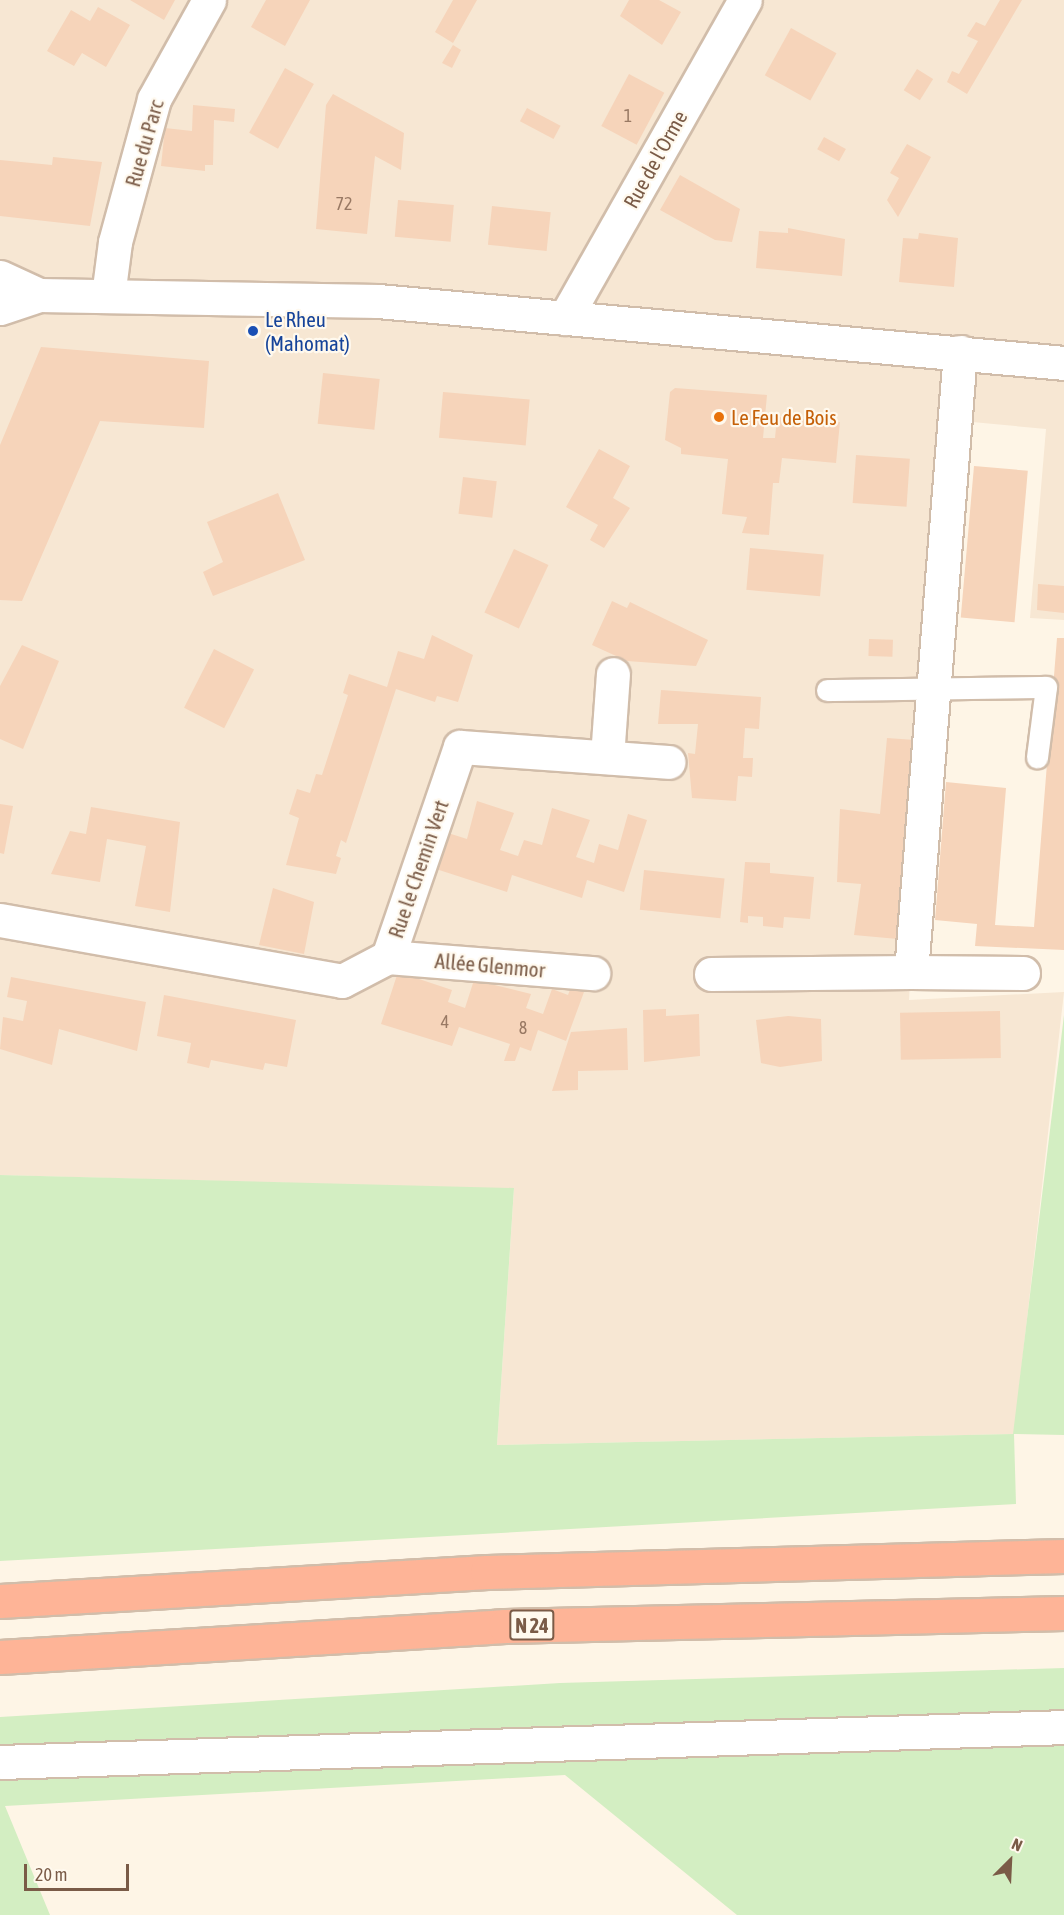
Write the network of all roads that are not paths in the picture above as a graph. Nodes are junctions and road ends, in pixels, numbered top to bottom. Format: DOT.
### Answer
graph roads {
  1 [pos="210,0"];
  2 [pos="745,0"];
  3 [pos="108,296"];
  4 [pos="1,300"];
  5 [pos="565,318"];
  6 [pos="960,352"];
  7 [pos="1064,363"];
  8 [pos="613,674"];
  9 [pos="827,690"];
  10 [pos="936,690"];
  11 [pos="607,757"];
  12 [pos="1037,757"];
  13 [pos="668,762"];
  14 [pos="0,920"];
  15 [pos="388,957"];
  16 [pos="911,972"];
  17 [pos="593,973"];
  18 [pos="1023,973"];
  19 [pos="711,974"];
  20 [pos="1064,1556"];
  21 [pos="0,1601"];
  22 [pos="1064,1613"];
  23 [pos="0,1658"];
  24 [pos="1064,1727"];
  25 [pos="0,1762"];
  1 -- 3 [label="street, Rue du Parc"];
  2 -- 5 [label="street, Rue de l'Orme"];
  3 -- 4 [label="street"];
  3 -- 5 [label="street"];
  5 -- 6 [label="street"];
  6 -- 7 [label="street"];
  6 -- 10 [label="street"];
  8 -- 11 [label="street"];
  9 -- 10 [label="lane"];
  10 -- 12 [label="lane"];
  10 -- 16 [label="street"];
  11 -- 13 [label="street, Rue le Chemin Vert"];
  11 -- 15 [label="street, Rue le Chemin Vert"];
  14 -- 15 [label="street, Rue le Chemin Vert"];
  15 -- 17 [label="street, Allée Glenmor"];
  16 -- 18 [label="street"];
  16 -- 19 [label="street"];
  20 -- 21 [label="highway"];
  22 -- 23 [label="highway, N 24"];
  24 -- 25 [label="street"];
}
